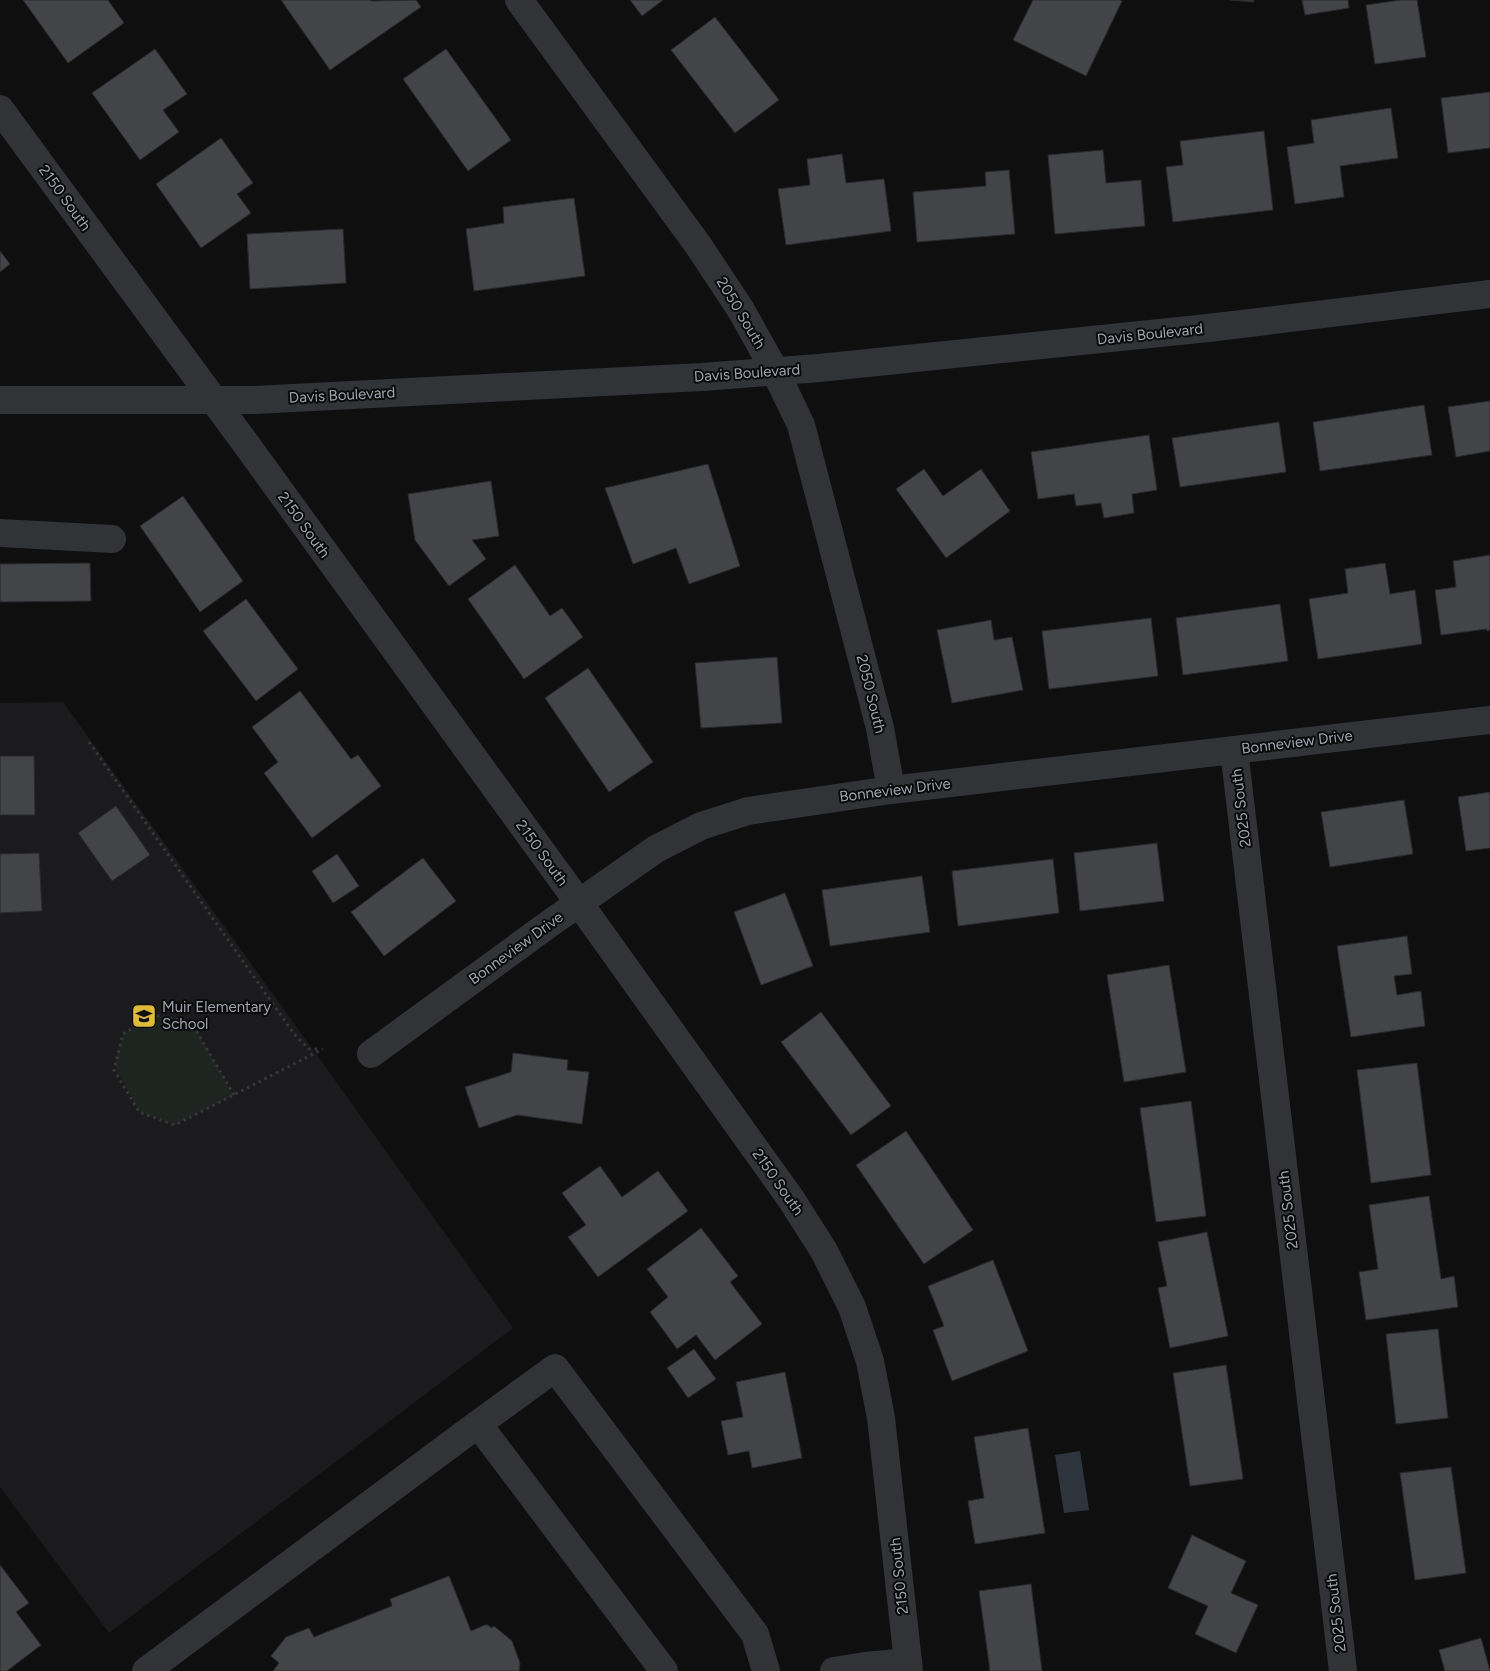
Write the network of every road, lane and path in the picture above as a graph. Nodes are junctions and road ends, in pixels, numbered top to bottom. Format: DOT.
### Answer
graph roads {
  1 [pos="519,0"];
  2 [pos="0,109"];
  3 [pos="1490,294"];
  4 [pos="775,371"];
  5 [pos="0,400"];
  6 [pos="212,400"];
  7 [pos="0,533"];
  8 [pos="112,540"];
  9 [pos="1490,720"];
  10 [pos="90,742"];
  11 [pos="1234,750"];
  12 [pos="891,790"];
  13 [pos="578,903"];
  14 [pos="371,1054"];
  15 [pos="234,1095"];
  16 [pos="478,1424"];
  17 [pos="909,1666"];
  18 [pos="146,1671"];
  19 [pos="664,1671"];
  20 [pos="766,1671"];
  21 [pos="834,1671"];
  22 [pos="1343,1671"];
  1 -- 4 [label="street, 2050 South"];
  2 -- 6 [label="street, 2150 South"];
  3 -- 4 [label="street, Davis Boulevard"];
  4 -- 6 [label="street, Davis Boulevard"];
  4 -- 12 [label="street, 2050 South"];
  5 -- 6 [label="street, Davis Boulevard"];
  6 -- 13 [label="street, 2150 South"];
  7 -- 8 [label="street"];
  9 -- 11 [label="street, Bonneview Drive"];
  10 -- 15 [label="path"];
  11 -- 12 [label="street, Bonneview Drive"];
  11 -- 22 [label="street, 2025 South"];
  12 -- 13 [label="street, Bonneview Drive"];
  13 -- 14 [label="street, Bonneview Drive"];
  13 -- 17 [label="street, 2150 South"];
  15 -- 15 [label="path"];
  16 -- 18 [label="street"];
  16 -- 19 [label="street"];
  16 -- 20 [label="street"];
  17 -- 21 [label="street"];
}
